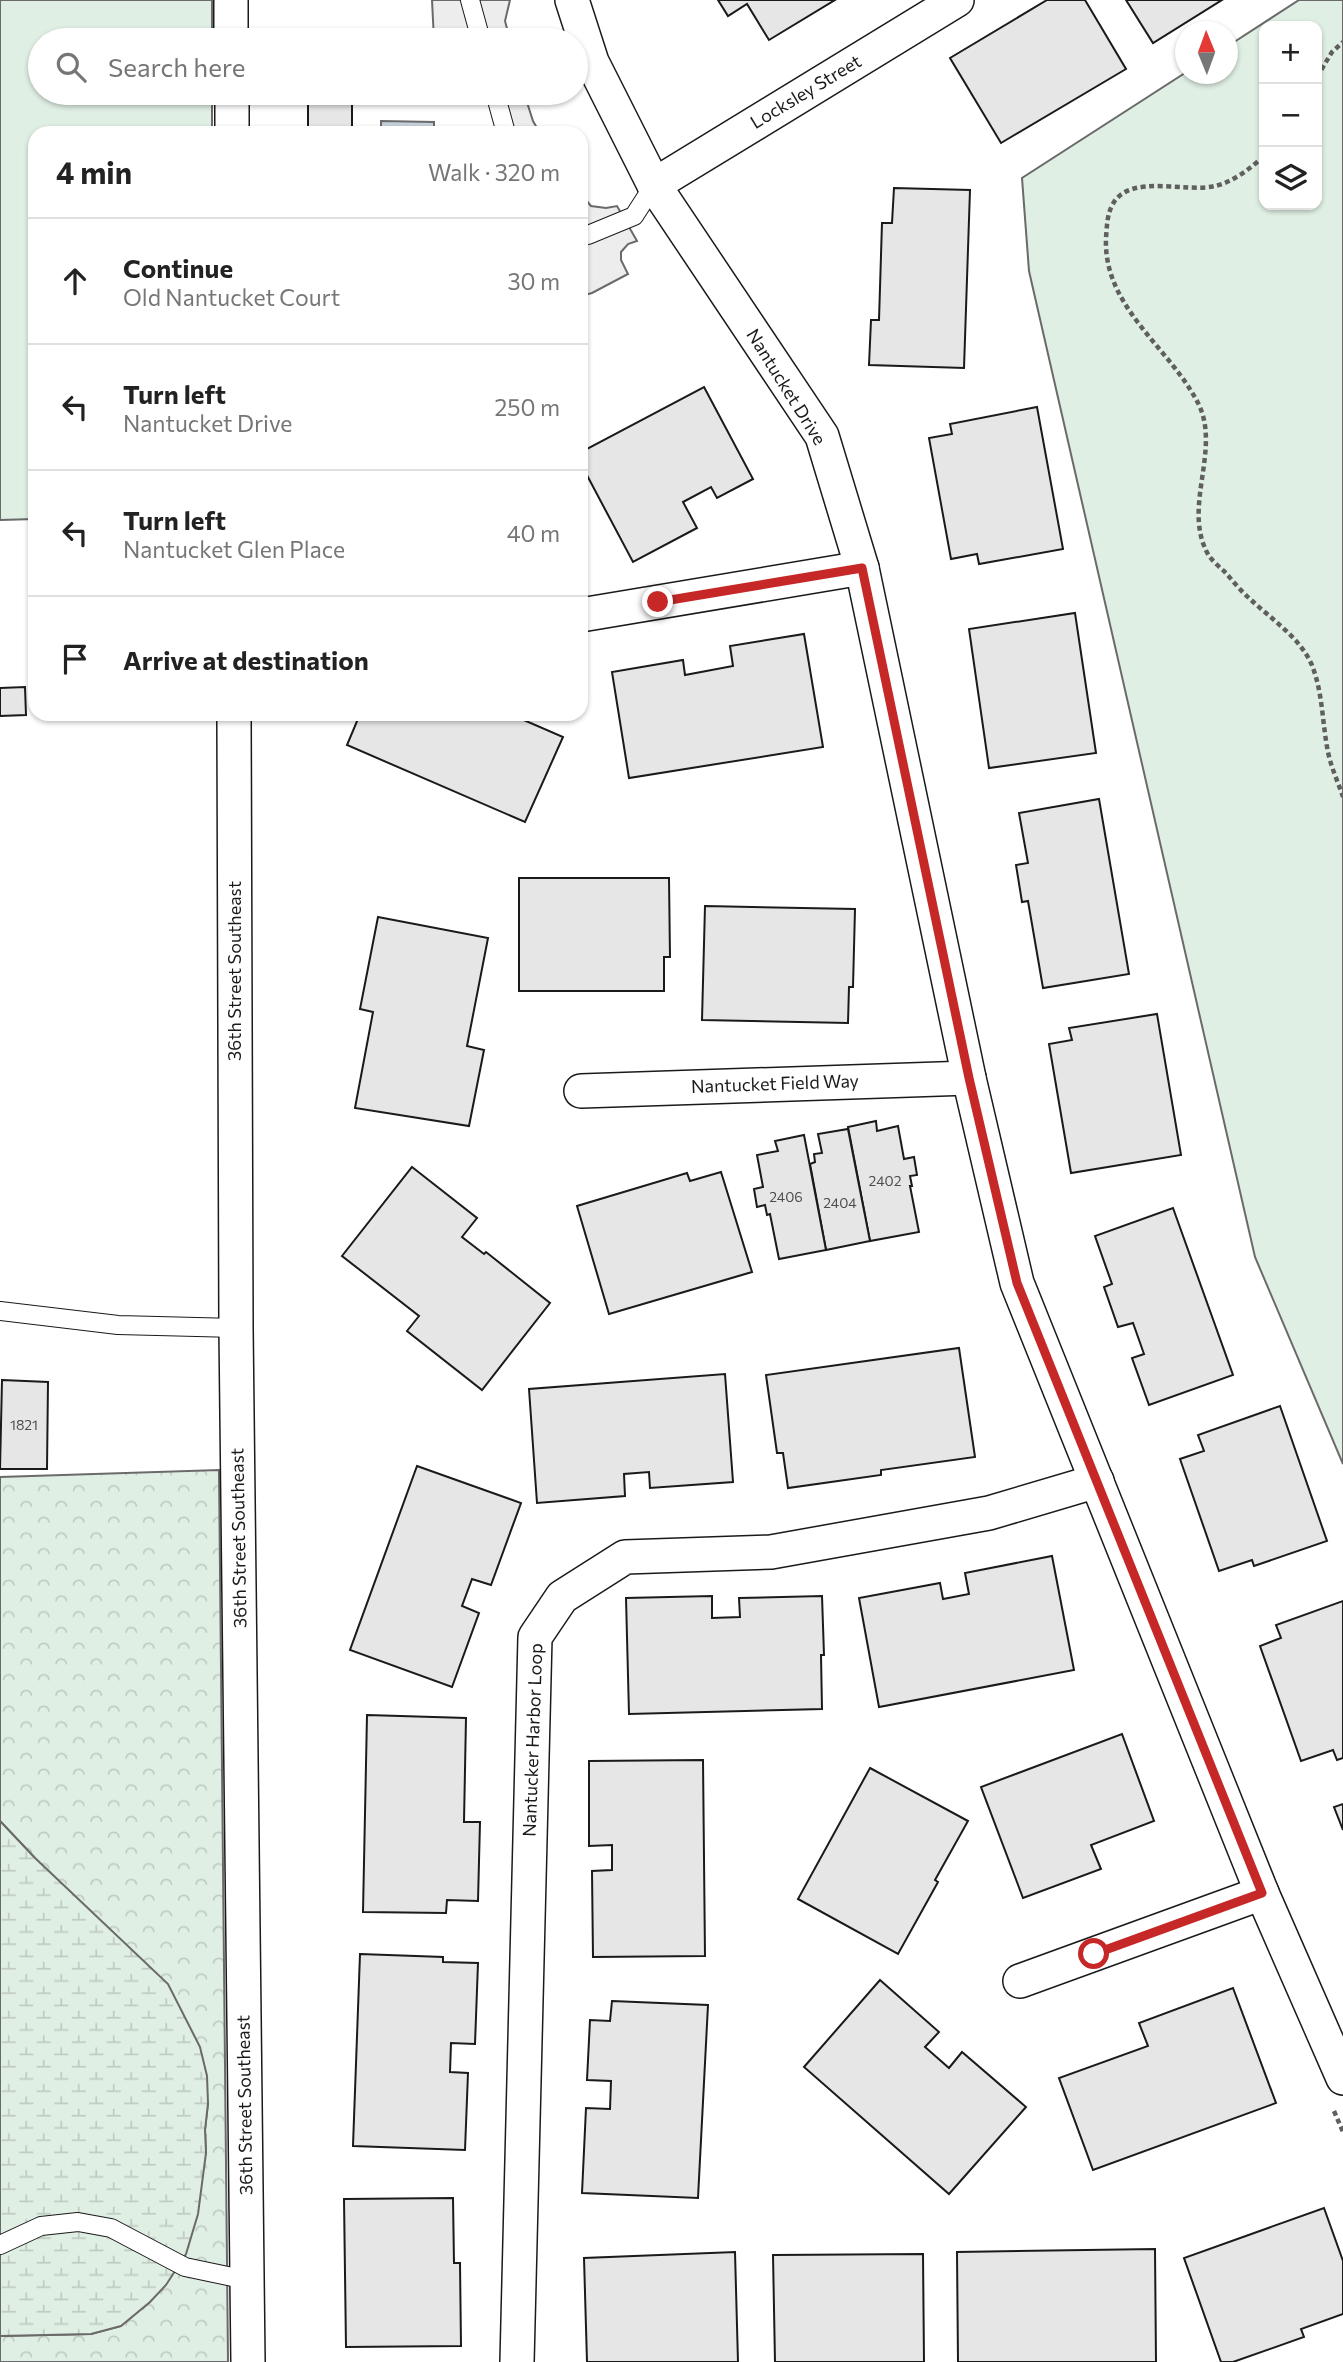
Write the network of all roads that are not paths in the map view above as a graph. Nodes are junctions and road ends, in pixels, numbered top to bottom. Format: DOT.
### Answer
graph roads {
  1 [pos="231,0"];
  2 [pos="470,0"];
  3 [pos="572,0"];
  4 [pos="957,0"];
  5 [pos="231,28"];
  6 [pos="478,28"];
  7 [pos="581,28"];
  8 [pos="588,50"];
  9 [pos="232,105"];
  10 [pos="498,105"];
  11 [pos="232,126"];
  12 [pos="504,126"];
  13 [pos="654,185"];
  14 [pos="588,235"];
  15 [pos="862,568"];
  16 [pos="588,614"];
  17 [pos="234,721"];
  18 [pos="969,1078"];
  19 [pos="581,1091"];
  20 [pos="0,1311"];
  21 [pos="236,1328"];
  22 [pos="1097,1481"];
  23 [pos="1262,1893"];
  24 [pos="1020,1981"];
  25 [pos="1343,2078"];
  26 [pos="0,2245"];
  27 [pos="247,2280"];
  28 [pos="248,2362"];
  29 [pos="517,2362"];
  1 -- 5 [label="street"];
  2 -- 6 [label="lane"];
  3 -- 7 [label="street, Nantucket Drive"];
  4 -- 13 [label="street, Locksley Street"];
  8 -- 13 [label="street, Nantucket Drive"];
  9 -- 11 [label="street"];
  10 -- 12 [label="lane"];
  13 -- 14 [label="lane"];
  13 -- 15 [label="street, Nantucket Drive"];
  15 -- 16 [label="street"];
  15 -- 18 [label="street, Nantucket Drive"];
  17 -- 21 [label="street, 36th Street Southeast"];
  18 -- 19 [label="street, Nantucket Field Way"];
  18 -- 22 [label="street, Nantucket Drive"];
  20 -- 21 [label="lane"];
  21 -- 27 [label="street, 36th Street Southeast"];
  22 -- 23 [label="street, Nantucket Drive"];
  22 -- 29 [label="street, Nantucker Harbor Loop"];
  23 -- 24 [label="street"];
  23 -- 25 [label="street, Nantucket Drive"];
  26 -- 27 [label="lane"];
  27 -- 28 [label="street, 36th Street Southeast"];
}
